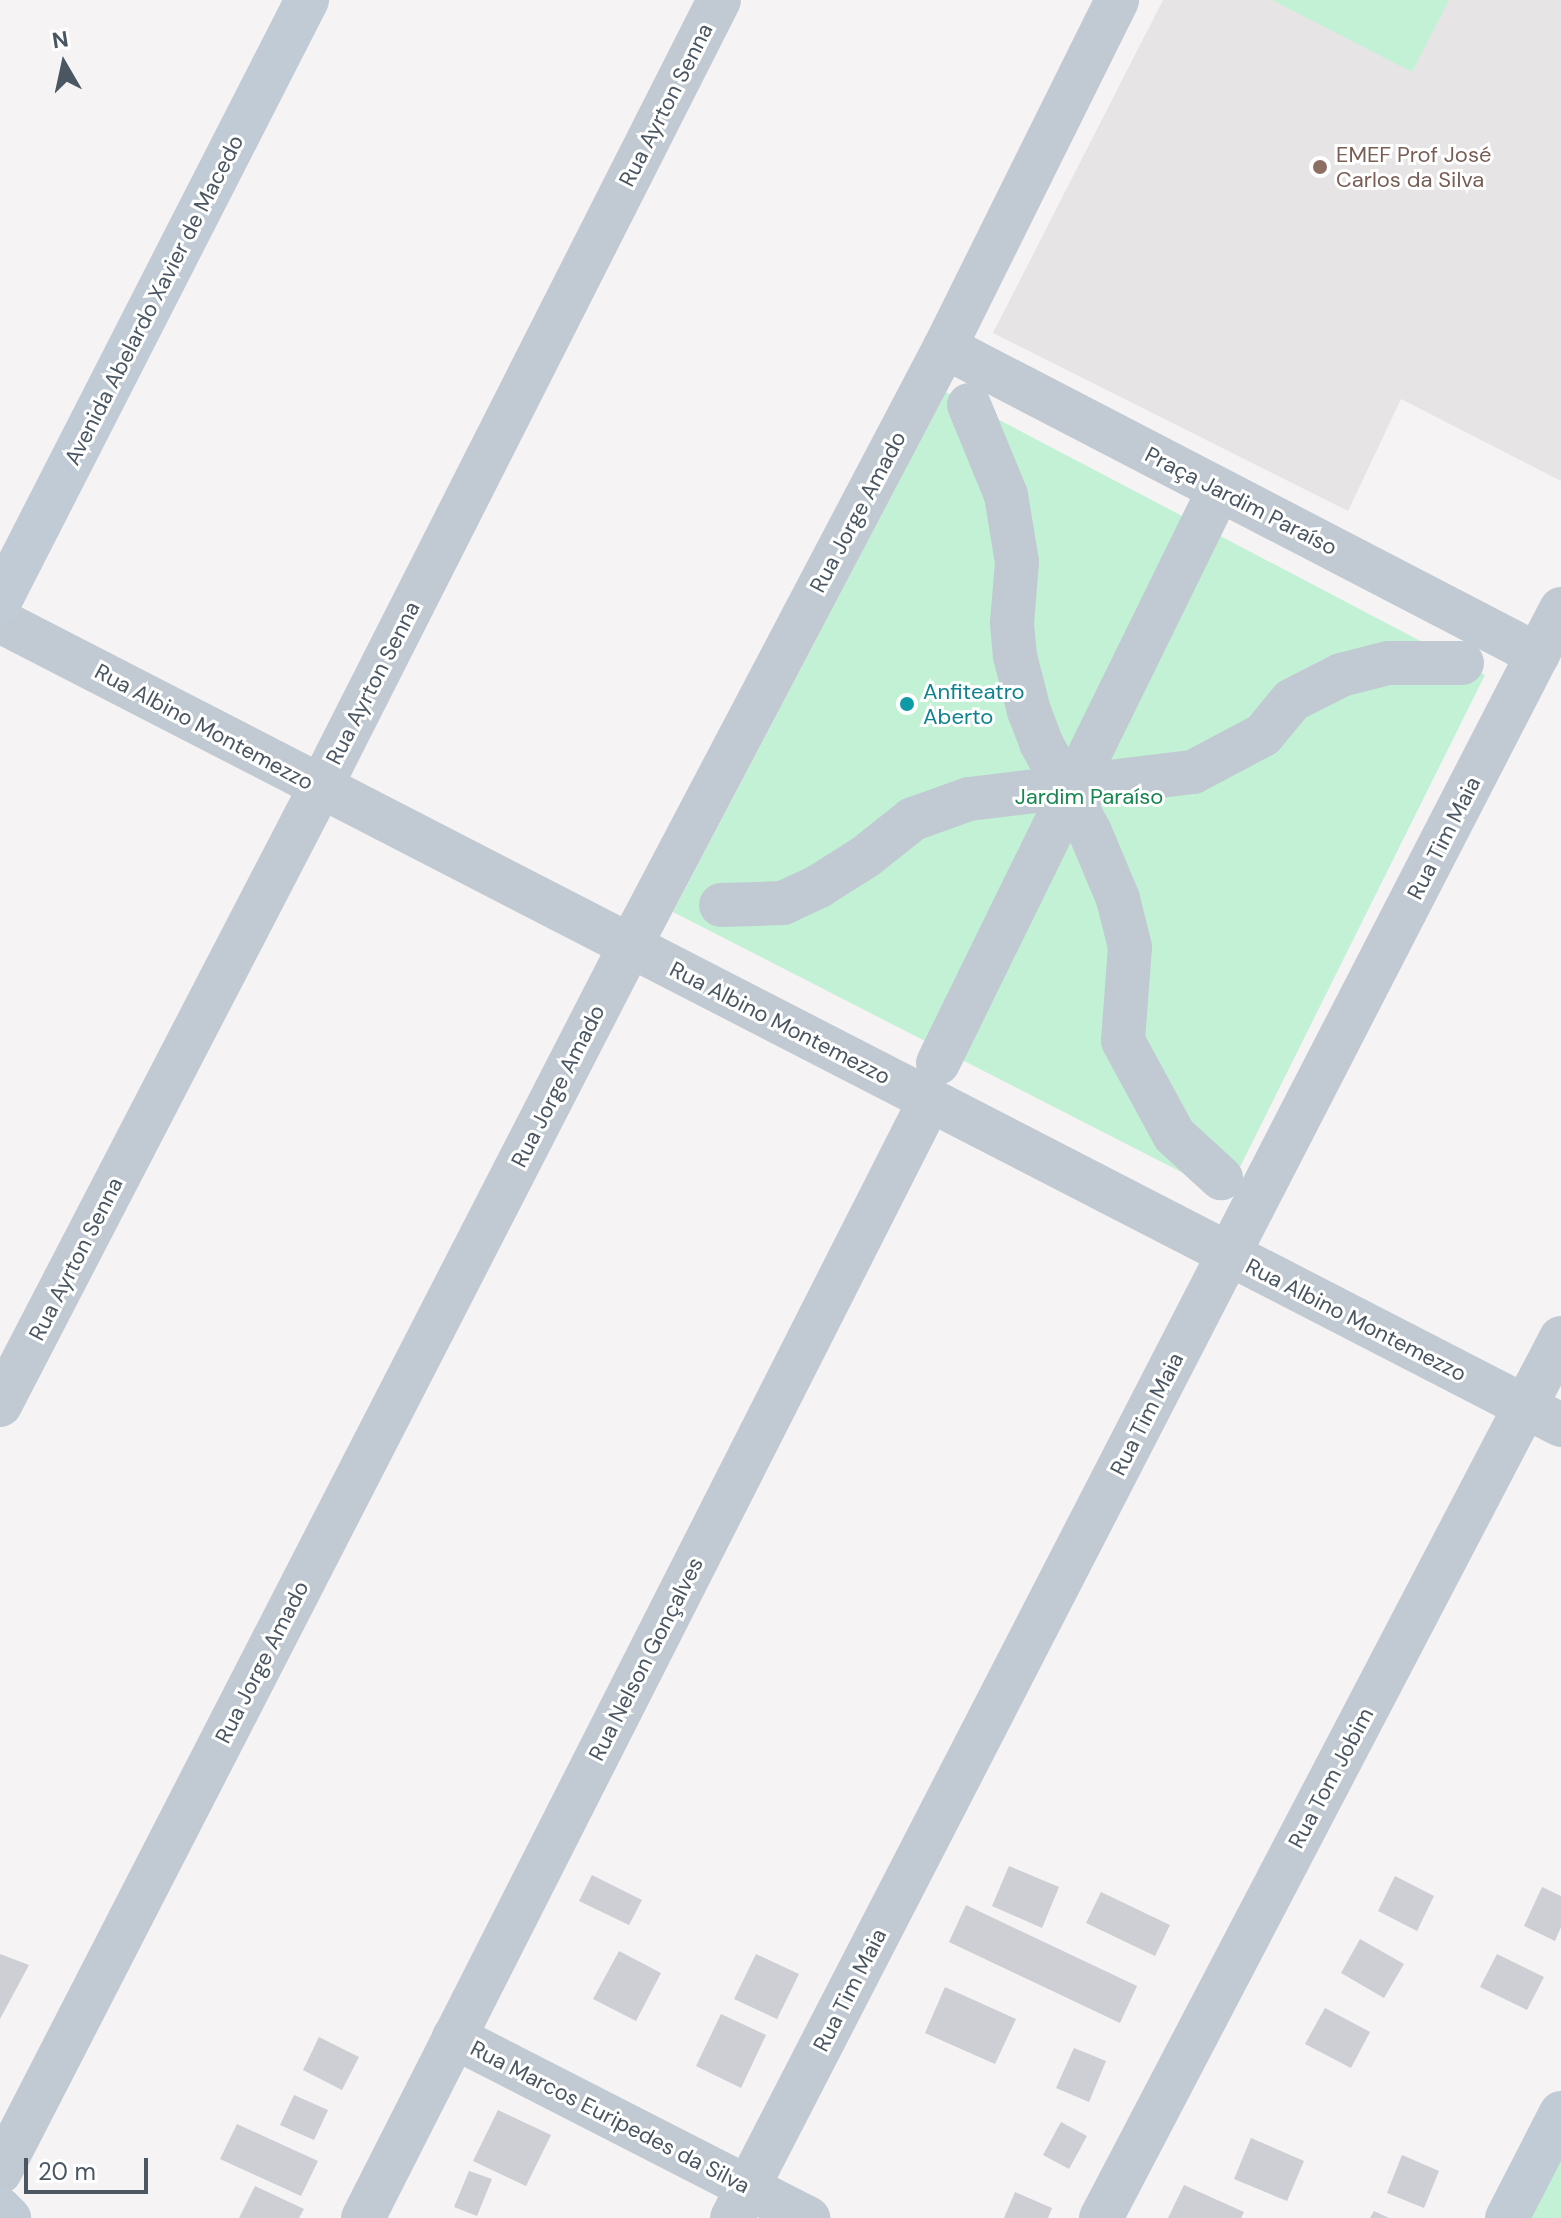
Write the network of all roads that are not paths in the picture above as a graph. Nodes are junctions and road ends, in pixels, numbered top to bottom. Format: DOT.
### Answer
graph roads {
  1 [pos="307,0"];
  2 [pos="719,0"];
  3 [pos="1117,0"];
  4 [pos="945,347"];
  5 [pos="969,405"];
  6 [pos="1219,490"];
  7 [pos="0,601"];
  8 [pos="1561,609"];
  9 [pos="0,621"];
  10 [pos="1538,655"];
  11 [pos="1462,663"];
  12 [pos="320,788"];
  13 [pos="1070,788"];
  14 [pos="721,905"];
  15 [pos="630,946"];
  16 [pos="934,1081"];
  17 [pos="1221,1178"];
  18 [pos="1229,1254"];
  19 [pos="1561,1338"];
  20 [pos="0,1405"];
  21 [pos="1543,1416"];
  22 [pos="454,2037"];
  23 [pos="1561,2113"];
  24 [pos="0,2172"];
  25 [pos="740,2203"];
  26 [pos="0,2209"];
  27 [pos="9,2218"];
  28 [pos="363,2218"];
  29 [pos="808,2218"];
  30 [pos="1101,2218"];
  31 [pos="1507,2218"];
  1 -- 7 [label="street, Avenida Abelardo Xavier de Macedo"];
  2 -- 12 [label="street, Rua Ayrton Senna"];
  3 -- 4 [label="street, Rua Jorge Amado"];
  4 -- 6 [label="street, Praça Jardim Paraíso"];
  4 -- 15 [label="street, Rua Jorge Amado"];
  5 -- 13 [label="street"];
  6 -- 10 [label="street, Praça Jardim Paraíso"];
  6 -- 13 [label="street, Rua Nelson Gonçalves"];
  8 -- 10 [label="street, Rua Tim Maia"];
  9 -- 12 [label="street, Rua Albino Montemezzo"];
  10 -- 18 [label="street, Rua Tim Maia"];
  11 -- 13 [label="street"];
  12 -- 15 [label="street, Rua Albino Montemezzo"];
  12 -- 20 [label="street, Rua Ayrton Senna"];
  13 -- 14 [label="street"];
  13 -- 16 [label="street, Rua Nelson Gonçalves"];
  13 -- 17 [label="street"];
  15 -- 16 [label="street, Rua Albino Montemezzo"];
  15 -- 24 [label="street, Rua Jorge Amado"];
  16 -- 18 [label="street, Rua Albino Montemezzo"];
  16 -- 22 [label="street, Rua Nelson Gonçalves"];
  18 -- 21 [label="street, Rua Albino Montemezzo"];
  18 -- 25 [label="street, Rua Tim Maia"];
  19 -- 21 [label="street, Rua Tom Jobim"];
  21 -- 30 [label="street, Rua Tom Jobim"];
  22 -- 25 [label="street, Rua Marcos Euripedes da Silva"];
  22 -- 28 [label="street, Rua Nelson Gonçalves"];
  23 -- 31 [label="street"];
  25 -- 29 [label="street, Rua Marcos Euripedes da Silva"];
  26 -- 27 [label="street"];
}
